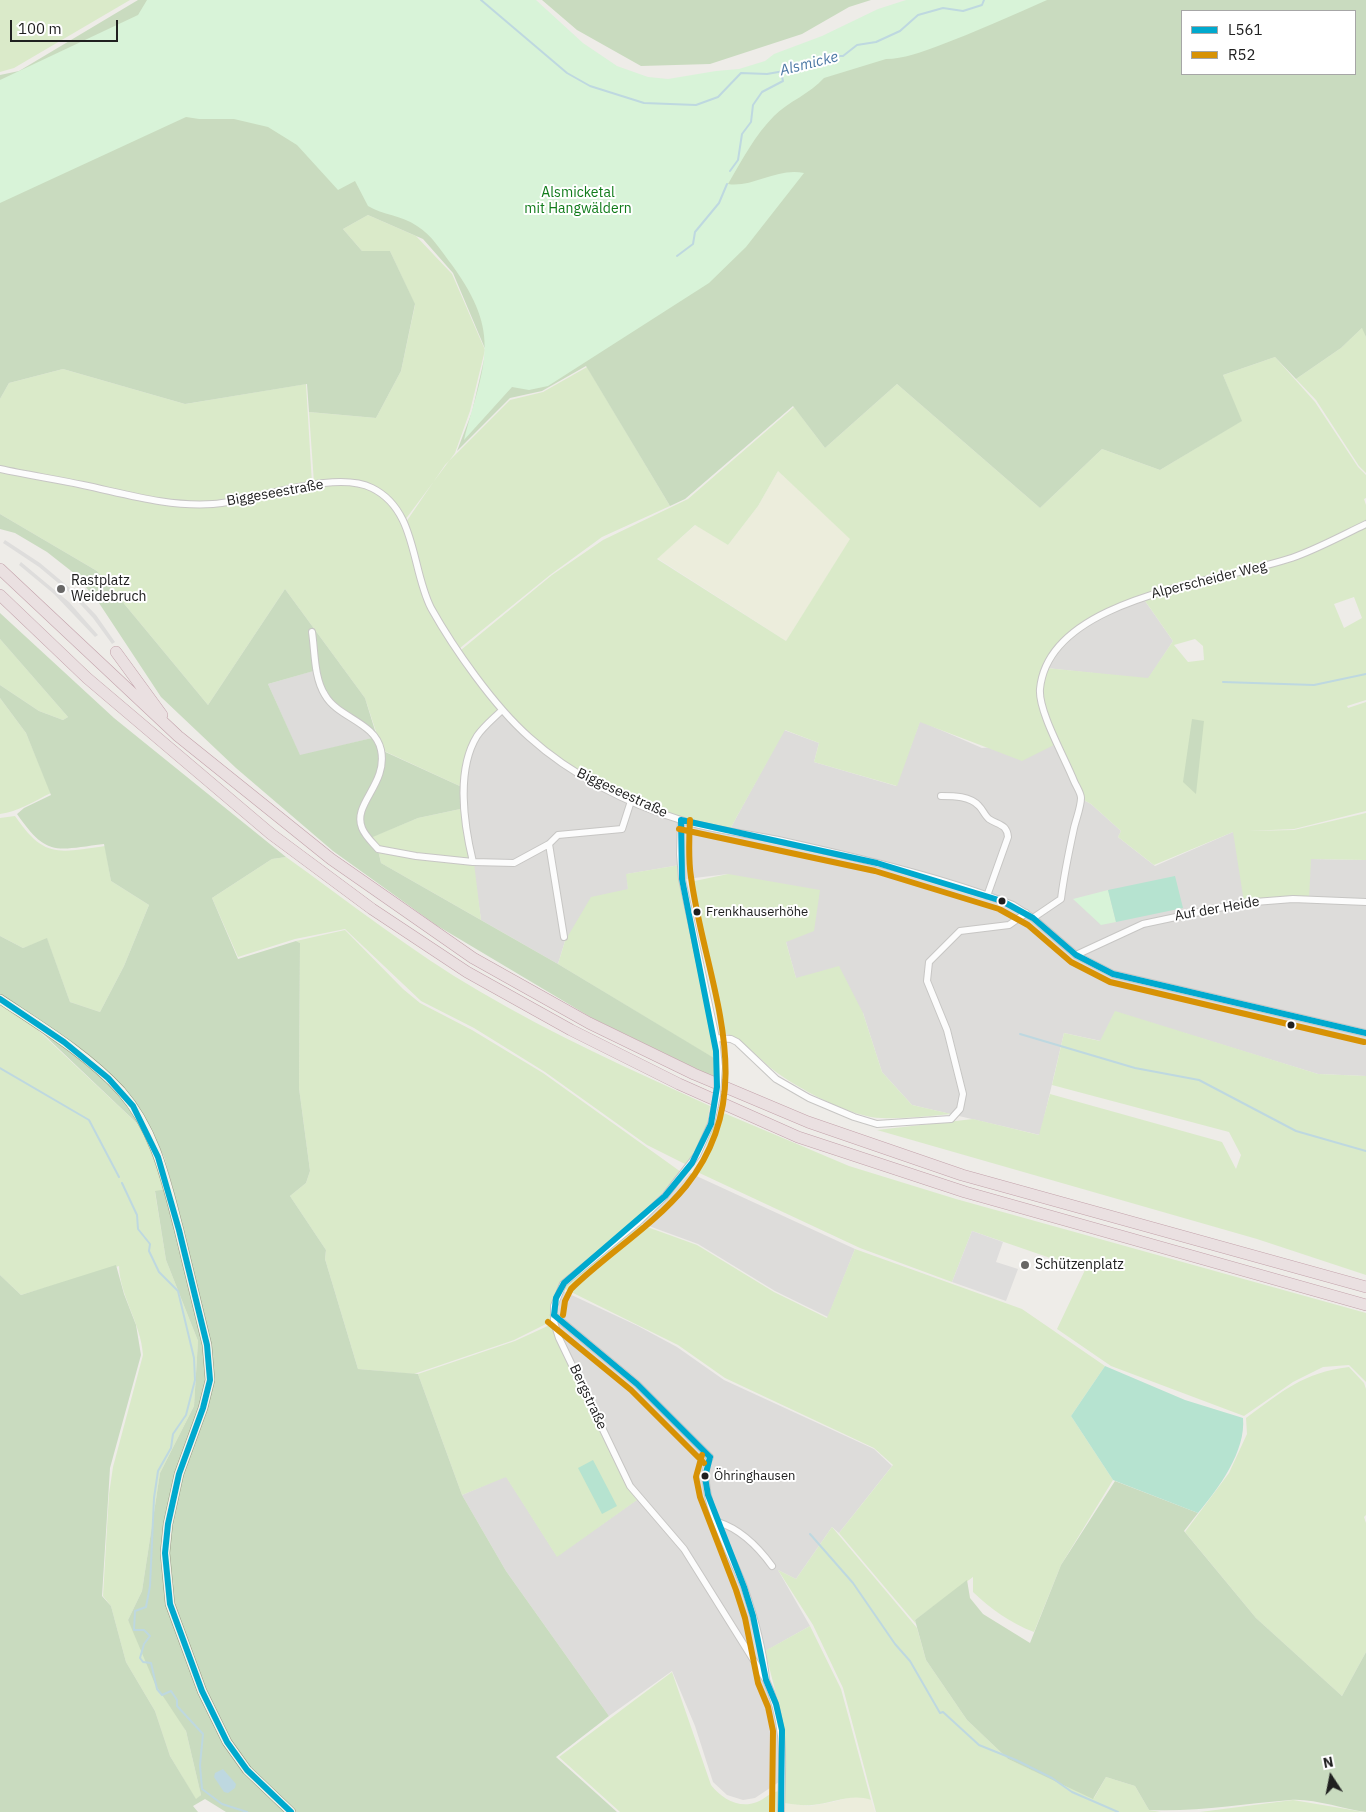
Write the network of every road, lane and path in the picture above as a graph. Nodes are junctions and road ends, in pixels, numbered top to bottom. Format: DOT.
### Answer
graph roads {
  1 [pos="0,469"];
  2 [pos="1366,524"];
  3 [pos="0,569"];
  4 [pos="0,595"];
  5 [pos="312,632"];
  6 [pos="116,652"];
  7 [pos="501,711"];
  8 [pos="178,736"];
  9 [pos="941,796"];
  10 [pos="631,801"];
  11 [pos="681,820"];
  12 [pos="549,844"];
  13 [pos="473,862"];
  14 [pos="988,896"];
  15 [pos="1366,902"];
  16 [pos="1026,913"];
  17 [pos="1033,918"];
  18 [pos="564,937"];
  19 [pos="1076,954"];
  20 [pos="0,999"];
  21 [pos="1366,1033"];
  22 [pos="716,1038"];
  23 [pos="1366,1287"];
  24 [pos="1366,1305"];
  25 [pos="554,1315"];
  26 [pos="718,1522"];
  27 [pos="772,1566"];
  28 [pos="766,1680"];
  29 [pos="291,1812"];
  30 [pos="782,1812"];
  1 -- 7 [label="street, Biggeseestraße"];
  2 -- 17 [label="street, Alperscheider Weg"];
  3 -- 8 [label="highway"];
  4 -- 24 [label="highway"];
  5 -- 13 [label="street"];
  6 -- 8 [label="highway"];
  7 -- 10 [label="street, Biggeseestraße"];
  7 -- 13 [label="street"];
  8 -- 23 [label="highway"];
  9 -- 14 [label="street"];
  10 -- 11 [label="street, Biggeseestraße"];
  10 -- 12 [label="street"];
  11 -- 14 [label="street, Biggeseestraße"];
  11 -- 22 [label="street, Bergstraße"];
  12 -- 13 [label="street"];
  12 -- 18 [label="street"];
  14 -- 16 [label="street, Biggeseestraße"];
  15 -- 19 [label="street, Auf der Heide"];
  16 -- 17 [label="street, Biggeseestraße"];
  16 -- 22 [label="street"];
  17 -- 19 [label="street, Biggeseestraße"];
  19 -- 21 [label="street, Biggeseestraße"];
  20 -- 29 [label="street"];
  22 -- 25 [label="street, Bergstraße, bridge"];
  25 -- 26 [label="street"];
  25 -- 28 [label="street, Bergstraße"];
  26 -- 27 [label="street"];
  26 -- 28 [label="street"];
  28 -- 30 [label="street, Bergstraße"];
}
